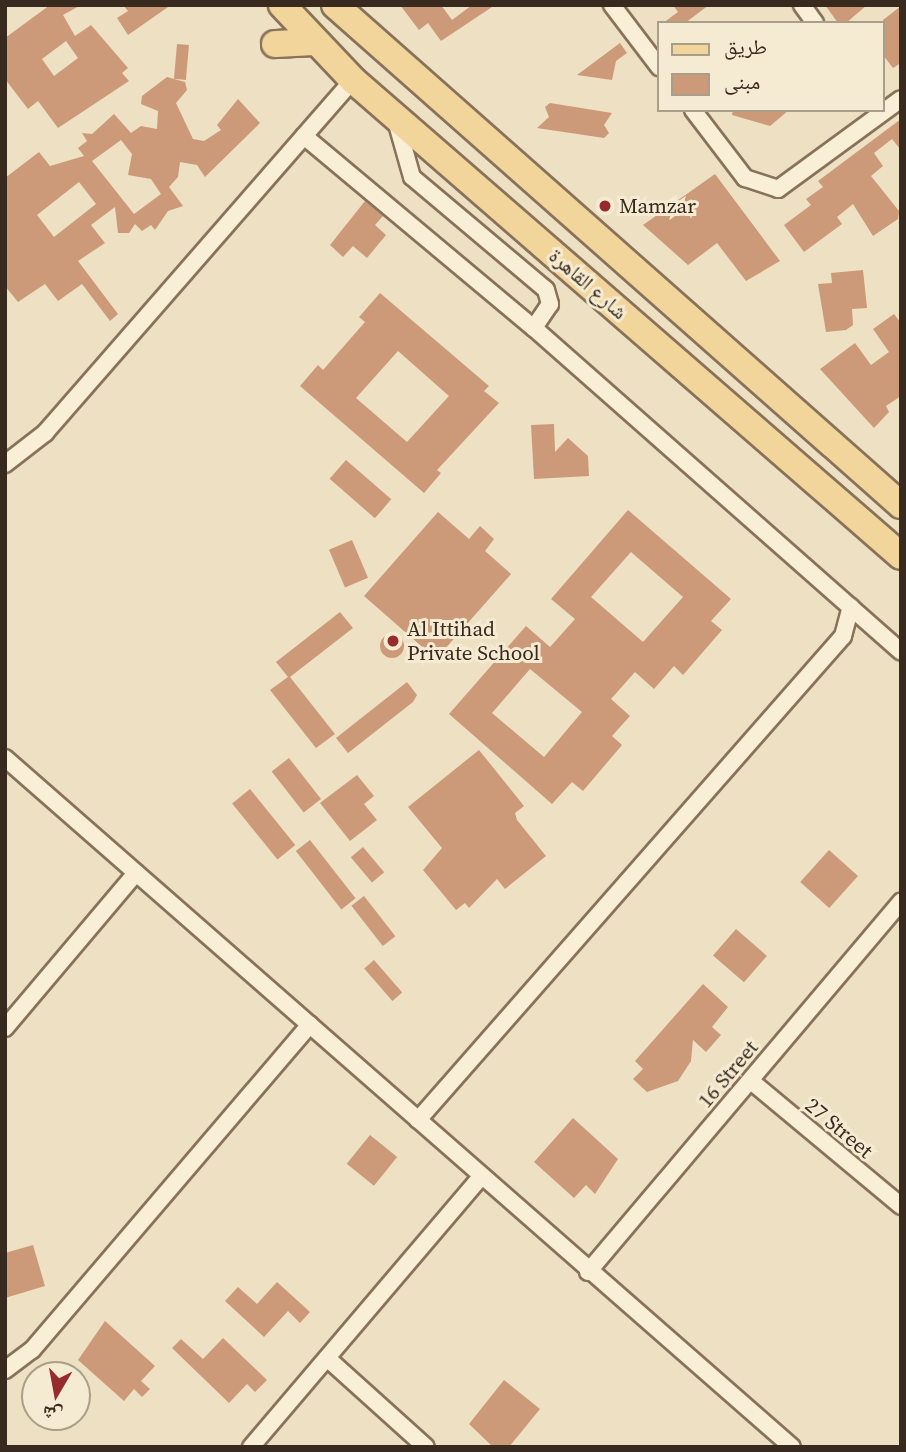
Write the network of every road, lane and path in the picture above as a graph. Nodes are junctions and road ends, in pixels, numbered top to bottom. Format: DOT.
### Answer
graph roads {
  1 [pos="282,5"];
  2 [pos="335,5"];
  3 [pos="612,5"];
  4 [pos="802,5"];
  5 [pos="814,21"];
  6 [pos="315,42"];
  7 [pos="275,44"];
  8 [pos="657,64"];
  9 [pos="353,80"];
  10 [pos="901,99"];
  11 [pos="885,110"];
  12 [pos="695,112"];
  13 [pos="882,112"];
  14 [pos="395,117"];
  15 [pos="304,136"];
  16 [pos="500,209"];
  17 [pos="688,317"];
  18 [pos="534,328"];
  19 [pos="5,464"];
  20 [pos="901,505"];
  21 [pos="901,555"];
  22 [pos="851,607"];
  23 [pos="875,629"];
  24 [pos="843,636"];
  25 [pos="901,651"];
  26 [pos="7,760"];
  27 [pos="136,873"];
  28 [pos="901,902"];
  29 [pos="310,1025"];
  30 [pos="5,1028"];
  31 [pos="751,1081"];
  32 [pos="418,1120"];
  33 [pos="482,1176"];
  34 [pos="901,1206"];
  35 [pos="588,1272"];
  36 [pos="327,1358"];
  37 [pos="5,1370"];
  38 [pos="251,1447"];
  39 [pos="426,1447"];
  40 [pos="792,1447"];
  1 -- 6 [label="main road, شارع القاهرة"];
  2 -- 17 [label="main road, شارع القاهرة"];
  3 -- 8 [label="street"];
  4 -- 5 [label="street"];
  6 -- 7 [label="main road"];
  6 -- 9 [label="main road, شارع القاهرة"];
  9 -- 14 [label="main road, شارع القاهرة"];
  9 -- 15 [label="street"];
  10 -- 11 [label="street"];
  12 -- 13 [label="street"];
  14 -- 16 [label="main road, شارع القاهرة"];
  14 -- 18 [label="street"];
  15 -- 18 [label="street"];
  15 -- 19 [label="street"];
  16 -- 17 [label="main road"];
  16 -- 21 [label="main road, شارع القاهرة"];
  17 -- 20 [label="main road, شارع القاهرة"];
  18 -- 22 [label="street"];
  22 -- 23 [label="street"];
  22 -- 24 [label="street"];
  23 -- 24 [label="street"];
  23 -- 25 [label="street"];
  24 -- 32 [label="street"];
  26 -- 27 [label="street"];
  27 -- 29 [label="street"];
  27 -- 30 [label="street"];
  28 -- 31 [label="street, 16 Street"];
  29 -- 32 [label="street"];
  29 -- 37 [label="street"];
  31 -- 34 [label="street, 27 Street"];
  31 -- 35 [label="street, 16 Street"];
  32 -- 33 [label="street"];
  33 -- 35 [label="street"];
  33 -- 36 [label="street"];
  35 -- 40 [label="street"];
  36 -- 38 [label="street"];
  36 -- 39 [label="street"];
}
